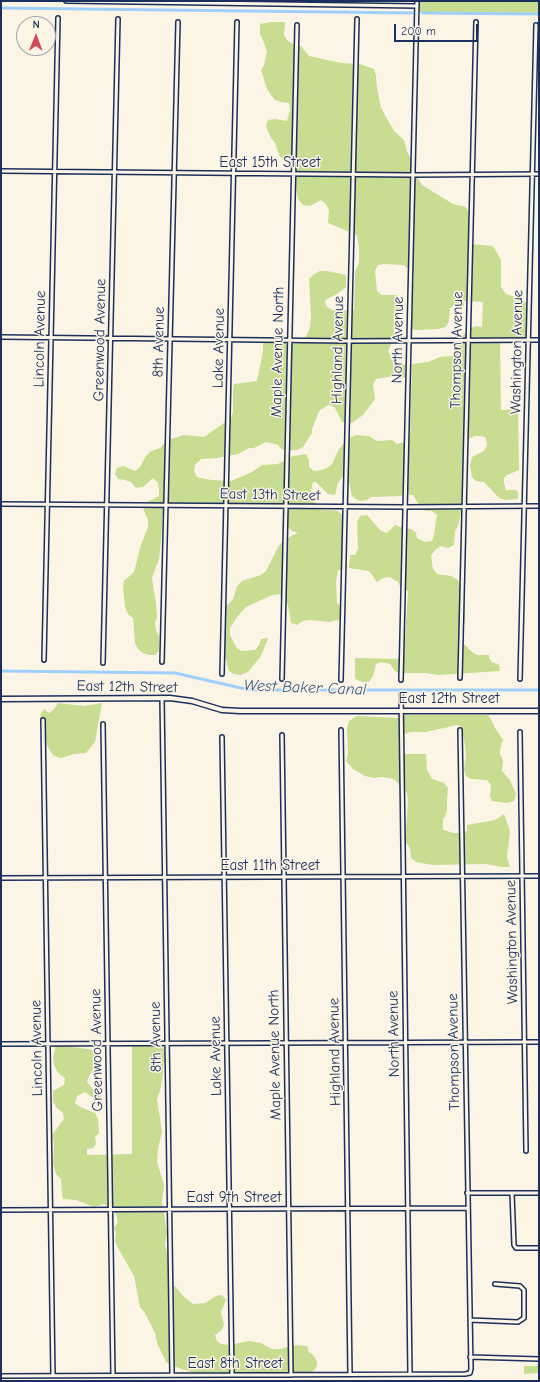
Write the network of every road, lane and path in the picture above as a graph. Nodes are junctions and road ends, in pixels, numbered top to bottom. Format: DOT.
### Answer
graph roads {
  1 [pos="66,1"];
  2 [pos="118,1"];
  3 [pos="417,1"];
  4 [pos="178,2"];
  5 [pos="238,2"];
  6 [pos="297,3"];
  7 [pos="357,3"];
  8 [pos="417,6"];
  9 [pos="58,18"];
  10 [pos="118,19"];
  11 [pos="357,19"];
  12 [pos="178,22"];
  13 [pos="238,22"];
  14 [pos="476,22"];
  15 [pos="297,25"];
  16 [pos="536,25"];
  17 [pos="1,171"];
  18 [pos="55,172"];
  19 [pos="115,172"];
  20 [pos="174,173"];
  21 [pos="234,174"];
  22 [pos="294,174"];
  23 [pos="532,174"];
  24 [pos="539,174"];
  25 [pos="353,175"];
  26 [pos="413,175"];
  27 [pos="472,175"];
  28 [pos="1,338"];
  29 [pos="51,338"];
  30 [pos="111,339"];
  31 [pos="171,339"];
  32 [pos="230,340"];
  33 [pos="290,340"];
  34 [pos="528,340"];
  35 [pos="539,340"];
  36 [pos="349,341"];
  37 [pos="409,341"];
  38 [pos="469,341"];
  39 [pos="1,504"];
  40 [pos="47,504"];
  41 [pos="107,504"];
  42 [pos="167,505"];
  43 [pos="226,506"];
  44 [pos="286,506"];
  45 [pos="346,506"];
  46 [pos="524,506"];
  47 [pos="539,506"];
  48 [pos="405,507"];
  49 [pos="465,507"];
  50 [pos="44,660"];
  51 [pos="162,662"];
  52 [pos="103,663"];
  53 [pos="222,674"];
  54 [pos="460,678"];
  55 [pos="282,679"];
  56 [pos="520,679"];
  57 [pos="341,680"];
  58 [pos="401,680"];
  59 [pos="401,694"];
  60 [pos="162,698"];
  61 [pos="1,699"];
  62 [pos="400,711"];
  63 [pos="539,711"];
  64 [pos="43,720"];
  65 [pos="103,724"];
  66 [pos="341,730"];
  67 [pos="460,730"];
  68 [pos="520,732"];
  69 [pos="282,735"];
  70 [pos="222,737"];
  71 [pos="344,876"];
  72 [pos="403,876"];
  73 [pos="463,876"];
  74 [pos="522,876"];
  75 [pos="539,876"];
  76 [pos="105,877"];
  77 [pos="165,877"];
  78 [pos="224,877"];
  79 [pos="284,877"];
  80 [pos="1,878"];
  81 [pos="45,878"];
  82 [pos="346,1042"];
  83 [pos="406,1042"];
  84 [pos="465,1042"];
  85 [pos="525,1042"];
  86 [pos="539,1042"];
  87 [pos="108,1043"];
  88 [pos="167,1043"];
  89 [pos="227,1043"];
  90 [pos="286,1043"];
  91 [pos="1,1044"];
  92 [pos="48,1044"];
  93 [pos="526,1151"];
  94 [pos="467,1193"];
  95 [pos="512,1193"];
  96 [pos="539,1193"];
  97 [pos="348,1208"];
  98 [pos="408,1208"];
  99 [pos="468,1208"];
  100 [pos="110,1209"];
  101 [pos="170,1209"];
  102 [pos="229,1209"];
  103 [pos="289,1209"];
  104 [pos="1,1210"];
  105 [pos="50,1210"];
  106 [pos="539,1248"];
  107 [pos="495,1284"];
  108 [pos="470,1320"];
  109 [pos="470,1357"];
  110 [pos="539,1359"];
  111 [pos="470,1373"];
  112 [pos="350,1374"];
  113 [pos="410,1374"];
  114 [pos="113,1375"];
  115 [pos="172,1375"];
  116 [pos="232,1375"];
  117 [pos="291,1375"];
  118 [pos="1,1376"];
  119 [pos="53,1376"];
  1 -- 2 [label="street"];
  2 -- 4 [label="street"];
  3 -- 8 [label="street, North Avenue"];
  4 -- 5 [label="street"];
  5 -- 6 [label="street"];
  6 -- 7 [label="street"];
  7 -- 8 [label="street"];
  8 -- 26 [label="street, North Avenue"];
  9 -- 18 [label="street, Lincoln Avenue"];
  10 -- 19 [label="street, Greenwood Avenue"];
  11 -- 25 [label="street, Highland Avenue"];
  12 -- 20 [label="street, 8th Avenue"];
  13 -- 21 [label="street, Lake Avenue"];
  14 -- 27 [label="street, Thompson Avenue"];
  15 -- 22 [label="street, Maple Avenue North"];
  16 -- 23 [label="street, Washington Avenue"];
  17 -- 18 [label="street, East 15th Street"];
  18 -- 19 [label="street, East 15th Street"];
  18 -- 29 [label="street, Lincoln Avenue"];
  19 -- 20 [label="street, East 15th Street"];
  19 -- 30 [label="street, Greenwood Avenue"];
  20 -- 21 [label="street, East 15th Street"];
  20 -- 31 [label="street, 8th Avenue"];
  21 -- 22 [label="street, East 15th Street"];
  21 -- 32 [label="street, Lake Avenue"];
  22 -- 25 [label="street, East 15th Street"];
  22 -- 33 [label="street, Maple Avenue North"];
  23 -- 24 [label="street, East 15th Street"];
  23 -- 27 [label="street, East 15th Street"];
  23 -- 34 [label="street, Washington Avenue"];
  25 -- 26 [label="street, East 15th Street"];
  25 -- 36 [label="street, Highland Avenue"];
  26 -- 27 [label="street, East 15th Street"];
  26 -- 37 [label="street, North Avenue"];
  27 -- 38 [label="street, Thompson Avenue"];
  28 -- 29 [label="street"];
  29 -- 30 [label="street"];
  29 -- 40 [label="street, Lincoln Avenue"];
  30 -- 31 [label="street"];
  30 -- 41 [label="street, Greenwood Avenue"];
  31 -- 32 [label="street"];
  31 -- 42 [label="street, 8th Avenue"];
  32 -- 33 [label="street"];
  32 -- 43 [label="street, Lake Avenue"];
  33 -- 36 [label="street"];
  33 -- 44 [label="street, Maple Avenue North"];
  34 -- 35 [label="street"];
  34 -- 38 [label="street"];
  34 -- 46 [label="street, Washington Avenue"];
  36 -- 37 [label="street"];
  36 -- 45 [label="street, Highland Avenue"];
  37 -- 38 [label="street"];
  37 -- 48 [label="street, North Avenue"];
  38 -- 49 [label="street, Thompson Avenue"];
  39 -- 40 [label="street, East 13th Street"];
  40 -- 41 [label="street, East 13th Street"];
  40 -- 50 [label="street, Lincoln Avenue"];
  41 -- 42 [label="street, East 13th Street"];
  41 -- 52 [label="street, Greenwood Avenue"];
  42 -- 43 [label="street, East 13th Street"];
  42 -- 51 [label="street, 8th Avenue"];
  43 -- 44 [label="street, East 13th Street"];
  43 -- 53 [label="street, Lake Avenue"];
  44 -- 45 [label="street, East 13th Street"];
  44 -- 55 [label="street, Maple Avenue North"];
  45 -- 48 [label="street, East 13th Street"];
  45 -- 57 [label="street, Highland Avenue"];
  46 -- 47 [label="street, East 13th Street"];
  46 -- 49 [label="street, East 13th Street"];
  46 -- 56 [label="street, Washington Avenue"];
  48 -- 49 [label="street, East 13th Street"];
  48 -- 58 [label="street, North Avenue"];
  49 -- 54 [label="street, Thompson Avenue"];
  59 -- 62 [label="street, North Avenue"];
  60 -- 61 [label="street, East 12th Street"];
  60 -- 62 [label="street, East 12th Street"];
  60 -- 77 [label="street, 8th Avenue"];
  62 -- 63 [label="street, East 12th Street"];
  62 -- 72 [label="street, North Avenue"];
  64 -- 81 [label="street, Lincoln Avenue"];
  65 -- 76 [label="street, Greenwood Avenue"];
  66 -- 71 [label="street, Highland Avenue"];
  67 -- 73 [label="street, Thompson Avenue"];
  68 -- 74 [label="street, Washington Avenue"];
  69 -- 79 [label="street, Maple Avenue North"];
  70 -- 78 [label="street, Lake Avenue"];
  71 -- 72 [label="street, East 11th Street"];
  71 -- 79 [label="street, East 11th Street"];
  71 -- 82 [label="street, Highland Avenue"];
  72 -- 73 [label="street, East 11th Street"];
  72 -- 83 [label="street, North Avenue"];
  73 -- 74 [label="street, East 11th Street"];
  73 -- 84 [label="street, Thompson Avenue"];
  74 -- 75 [label="street, East 11th Street"];
  74 -- 85 [label="street, Washington Avenue"];
  76 -- 77 [label="street, East 11th Street"];
  76 -- 81 [label="street, East 11th Street"];
  76 -- 87 [label="street, Greenwood Avenue"];
  77 -- 78 [label="street, East 11th Street"];
  77 -- 88 [label="street, 8th Avenue"];
  78 -- 79 [label="street, East 11th Street"];
  78 -- 89 [label="street, Lake Avenue"];
  79 -- 90 [label="street, Maple Avenue North"];
  80 -- 81 [label="street, East 11th Street"];
  81 -- 92 [label="street, Lincoln Avenue"];
  82 -- 83 [label="street"];
  82 -- 90 [label="street"];
  82 -- 97 [label="street, Highland Avenue"];
  83 -- 84 [label="street"];
  83 -- 98 [label="street, North Avenue"];
  84 -- 85 [label="street"];
  84 -- 94 [label="street, Thompson Avenue"];
  85 -- 86 [label="street"];
  85 -- 93 [label="street, Washington Avenue"];
  87 -- 88 [label="street"];
  87 -- 92 [label="street"];
  87 -- 100 [label="street, Greenwood Avenue"];
  88 -- 89 [label="street"];
  88 -- 101 [label="street, 8th Avenue"];
  89 -- 90 [label="street"];
  89 -- 102 [label="street, Lake Avenue"];
  90 -- 103 [label="street, Maple Avenue North"];
  91 -- 92 [label="street"];
  92 -- 105 [label="street, Lincoln Avenue"];
  94 -- 95 [label="street"];
  94 -- 99 [label="street, Thompson Avenue"];
  95 -- 96 [label="street"];
  95 -- 106 [label="street"];
  97 -- 98 [label="street, East 9th Street"];
  97 -- 103 [label="street, East 9th Street"];
  97 -- 112 [label="street, Highland Avenue"];
  98 -- 99 [label="street, East 9th Street"];
  98 -- 113 [label="street, North Avenue"];
  99 -- 108 [label="street, Thompson Avenue"];
  100 -- 101 [label="street, East 9th Street"];
  100 -- 105 [label="street, East 9th Street"];
  100 -- 114 [label="street, Greenwood Avenue"];
  101 -- 102 [label="street, East 9th Street"];
  101 -- 115 [label="street, 8th Avenue"];
  102 -- 103 [label="street, East 9th Street"];
  102 -- 116 [label="street, Lake Avenue"];
  103 -- 117 [label="street, Maple Avenue North"];
  104 -- 105 [label="street, East 9th Street"];
  105 -- 119 [label="street, Lincoln Avenue"];
  107 -- 108 [label="street"];
  108 -- 109 [label="street, Thompson Avenue"];
  109 -- 110 [label="street"];
  109 -- 111 [label="street, Thompson Avenue"];
  111 -- 113 [label="street, East 8th Street"];
  112 -- 113 [label="street, East 8th Street"];
  112 -- 117 [label="street, East 8th Street"];
  114 -- 115 [label="street, East 8th Street"];
  114 -- 119 [label="street, East 8th Street"];
  115 -- 116 [label="street, East 8th Street"];
  116 -- 117 [label="street, East 8th Street"];
  118 -- 119 [label="street, East 8th Street"];
}
